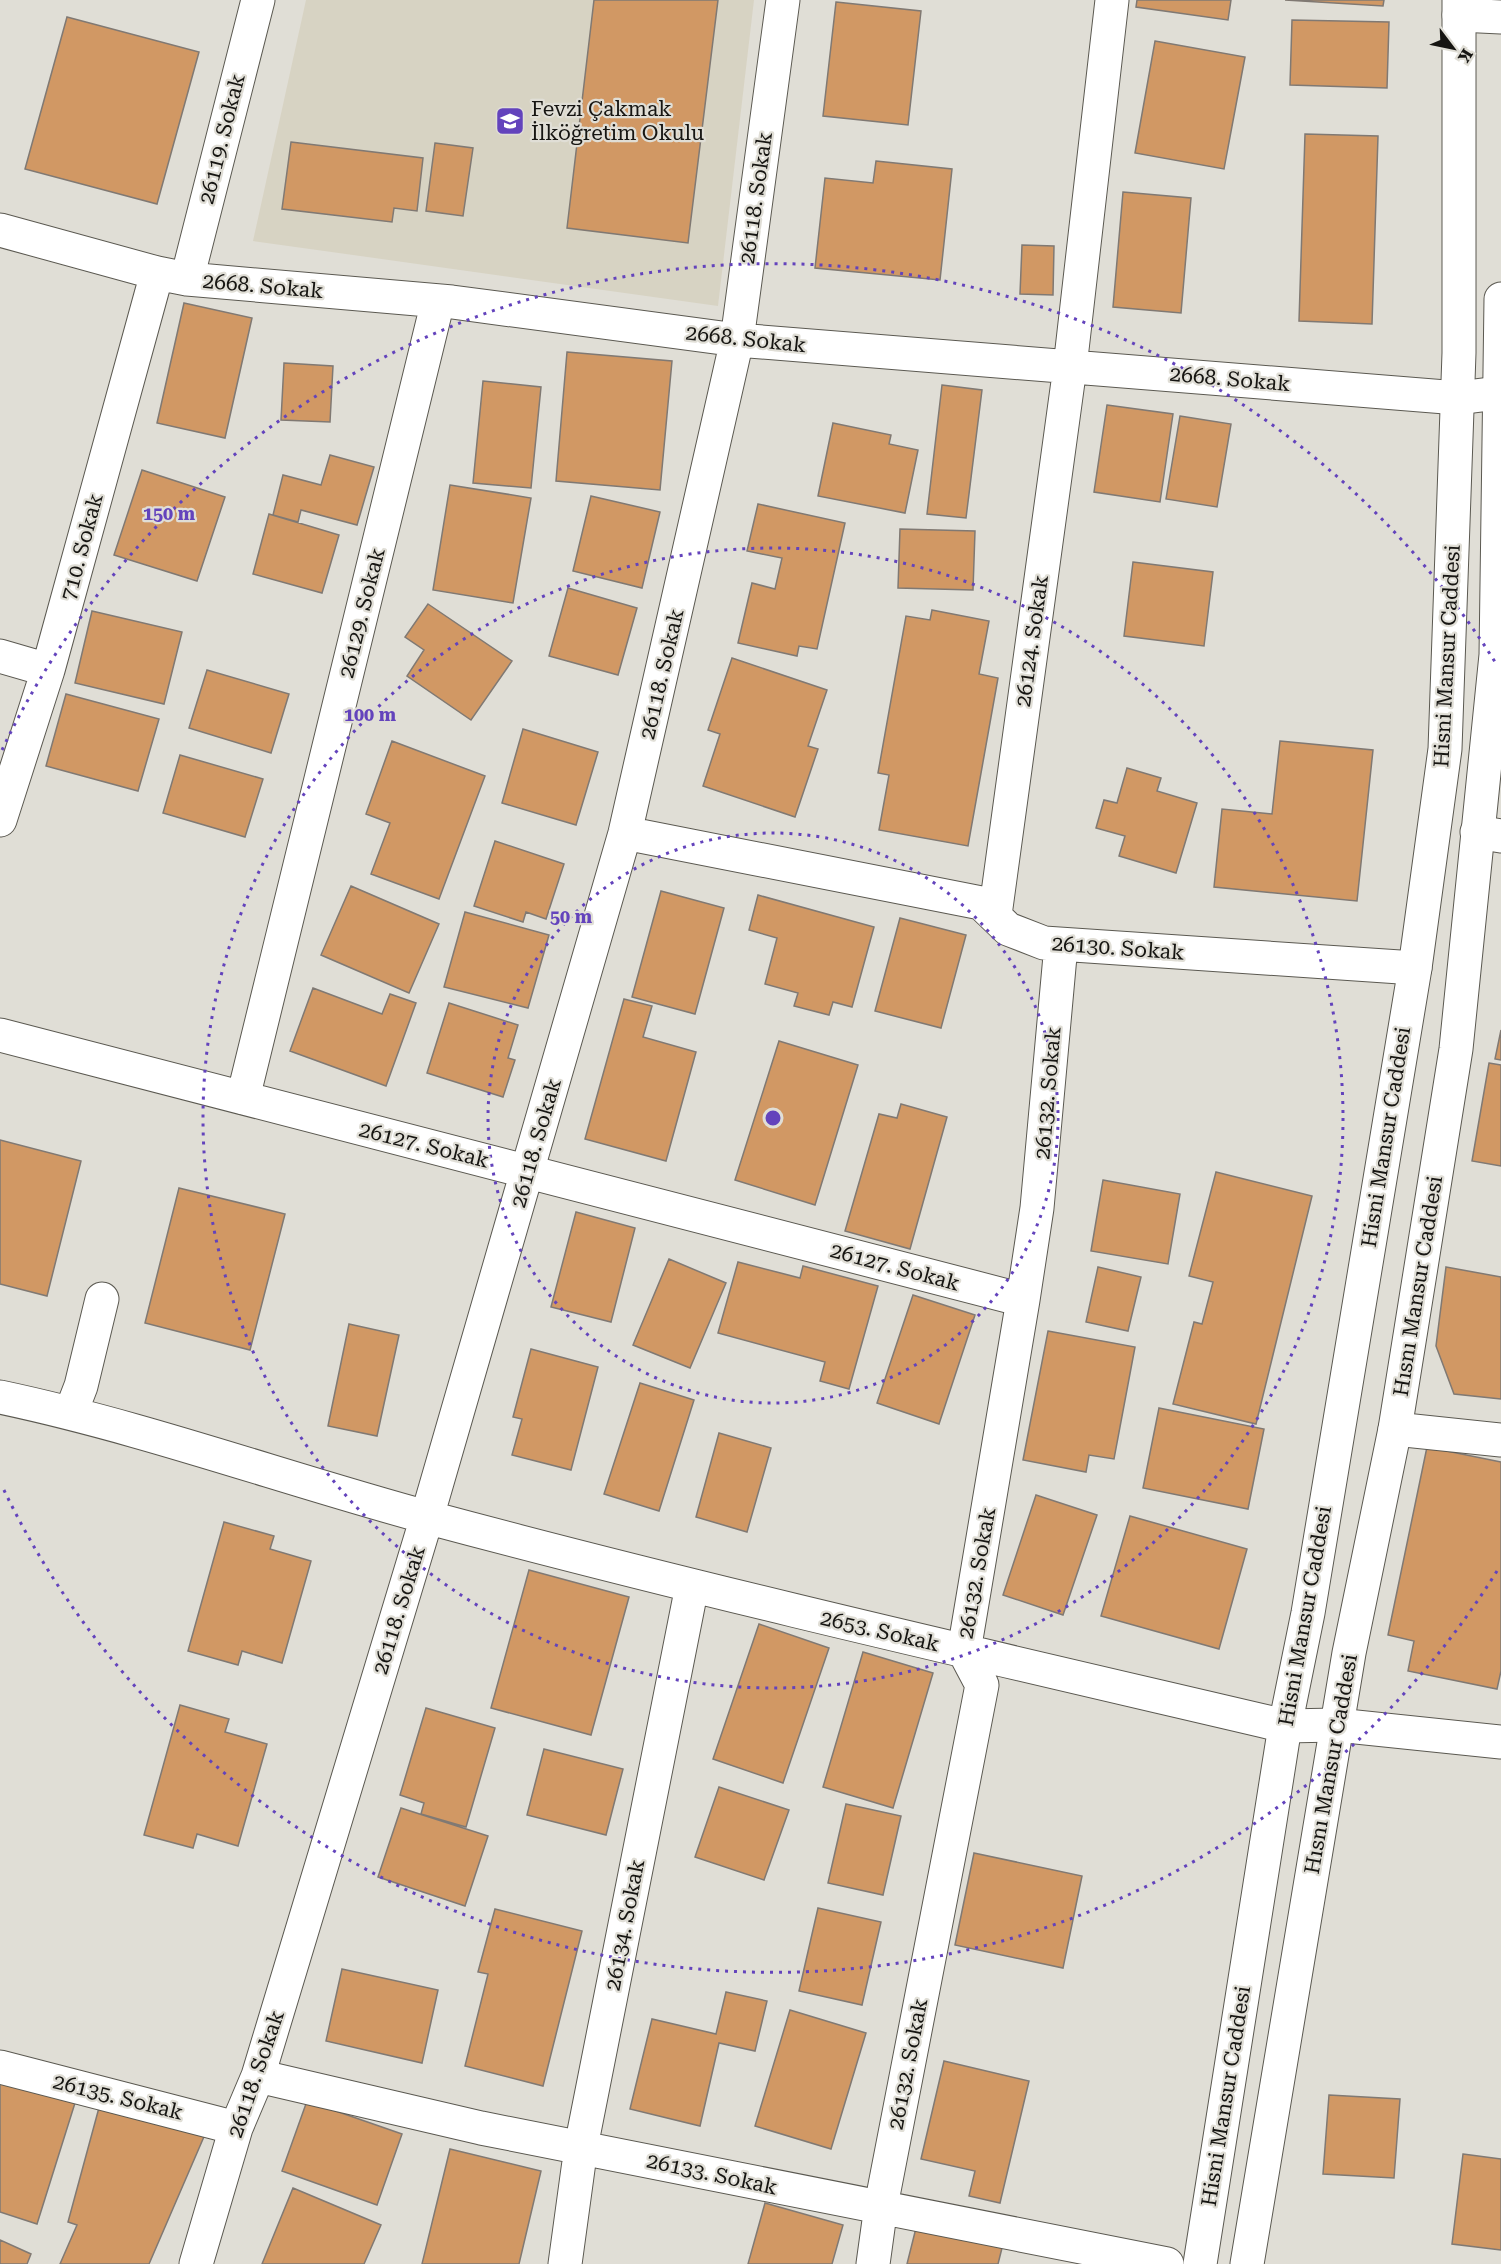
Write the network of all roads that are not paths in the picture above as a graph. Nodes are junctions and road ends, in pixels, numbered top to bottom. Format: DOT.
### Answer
graph roads {
  1 [pos="258,0"];
  2 [pos="783,0"];
  3 [pos="1112,0"];
  4 [pos="1459,8"];
  5 [pos="1501,17"];
  6 [pos="0,230"];
  7 [pos="172,276"];
  8 [pos="1501,299"];
  9 [pos="438,302"];
  10 [pos="737,340"];
  11 [pos="1070,367"];
  12 [pos="1498,393"];
  13 [pos="1458,398"];
  14 [pos="0,657"];
  15 [pos="48,670"];
  16 [pos="0,820"];
  17 [pos="626,833"];
  18 [pos="1489,834"];
  19 [pos="995,915"];
  20 [pos="1061,945"];
  21 [pos="1415,968"];
  22 [pos="0,1035"];
  23 [pos="243,1098"];
  24 [pos="527,1172"];
  25 [pos="102,1299"];
  26 [pos="1023,1300"];
  27 [pos="0,1397"];
  28 [pos="71,1412"];
  29 [pos="1395,1429"];
  30 [pos="1501,1440"];
  31 [pos="427,1517"];
  32 [pos="692,1586"];
  33 [pos="964,1651"];
  34 [pos="1337,1725"];
  35 [pos="1285,1726"];
  36 [pos="1501,1742"];
  37 [pos="0,2067"];
  38 [pos="258,2076"];
  39 [pos="236,2128"];
  40 [pos="581,2147"];
  41 [pos="881,2206"];
  42 [pos="196,2264"];
  43 [pos="565,2264"];
  44 [pos="873,2264"];
  45 [pos="1167,2264"];
  46 [pos="1200,2264"];
  47 [pos="1247,2264"];
  1 -- 7 [label="street, 26119. Sokak"];
  2 -- 10 [label="street, 26118. Sokak"];
  3 -- 11 [label="street, 26124. Sokak"];
  4 -- 5 [label="street"];
  4 -- 13 [label="street, Hisni Mansur Caddesi"];
  6 -- 7 [label="street, 2668. Sokak"];
  7 -- 9 [label="street, 2668. Sokak"];
  7 -- 15 [label="street, 710. Sokak"];
  8 -- 12 [label="street, Hısnı Mansur Caddesi"];
  9 -- 10 [label="street, 2668. Sokak"];
  9 -- 23 [label="street, 26129. Sokak"];
  10 -- 11 [label="street, 2668. Sokak"];
  10 -- 17 [label="street, 26118. Sokak"];
  11 -- 13 [label="street, 2668. Sokak"];
  11 -- 19 [label="street, 26124. Sokak"];
  12 -- 13 [label="street, 2668. Sokak"];
  12 -- 18 [label="street, Hısnı Mansur Caddesi"];
  13 -- 21 [label="street, Hisni Mansur Caddesi"];
  14 -- 15 [label="street"];
  15 -- 16 [label="street, 710. Sokak"];
  17 -- 19 [label="street, 26130. Sokak"];
  17 -- 24 [label="street, 26118. Sokak"];
  18 -- 29 [label="street, Hısnı Mansur Caddesi"];
  19 -- 20 [label="street, 26130. Sokak"];
  20 -- 21 [label="street, 26130. Sokak"];
  20 -- 26 [label="street, 26132. Sokak"];
  21 -- 35 [label="street, Hisni Mansur Caddesi"];
  22 -- 23 [label="street, 26127. Sokak"];
  23 -- 24 [label="street, 26127. Sokak"];
  24 -- 26 [label="street, 26127. Sokak"];
  24 -- 31 [label="street, 26118. Sokak"];
  25 -- 28 [label="street"];
  26 -- 33 [label="street, 26132. Sokak"];
  27 -- 28 [label="street, 2653. Sokak"];
  28 -- 31 [label="street, 2653. Sokak"];
  29 -- 30 [label="street"];
  29 -- 34 [label="street, Hısnı Mansur Caddesi"];
  31 -- 32 [label="street, 2653. Sokak"];
  31 -- 38 [label="street, 26118. Sokak"];
  32 -- 33 [label="street, 2653. Sokak"];
  32 -- 40 [label="street, 26134. Sokak"];
  33 -- 35 [label="street, 2653. Sokak"];
  33 -- 41 [label="street, 26132. Sokak"];
  34 -- 35 [label="street, 2653. Sokak"];
  34 -- 36 [label="street, 2653. Sokak"];
  34 -- 47 [label="street, Hısnı Mansur Caddesi"];
  35 -- 46 [label="street, Hisni Mansur Caddesi"];
  37 -- 39 [label="street, 26135. Sokak"];
  38 -- 39 [label="street, 26118. Sokak"];
  38 -- 40 [label="street, 26133. Sokak"];
  39 -- 42 [label="street, 26118. Sokak"];
  40 -- 41 [label="street, 26133. Sokak"];
  40 -- 43 [label="street, 26134. Sokak"];
  41 -- 44 [label="street, 26132. Sokak"];
  41 -- 45 [label="street, 26133. Sokak"];
}
